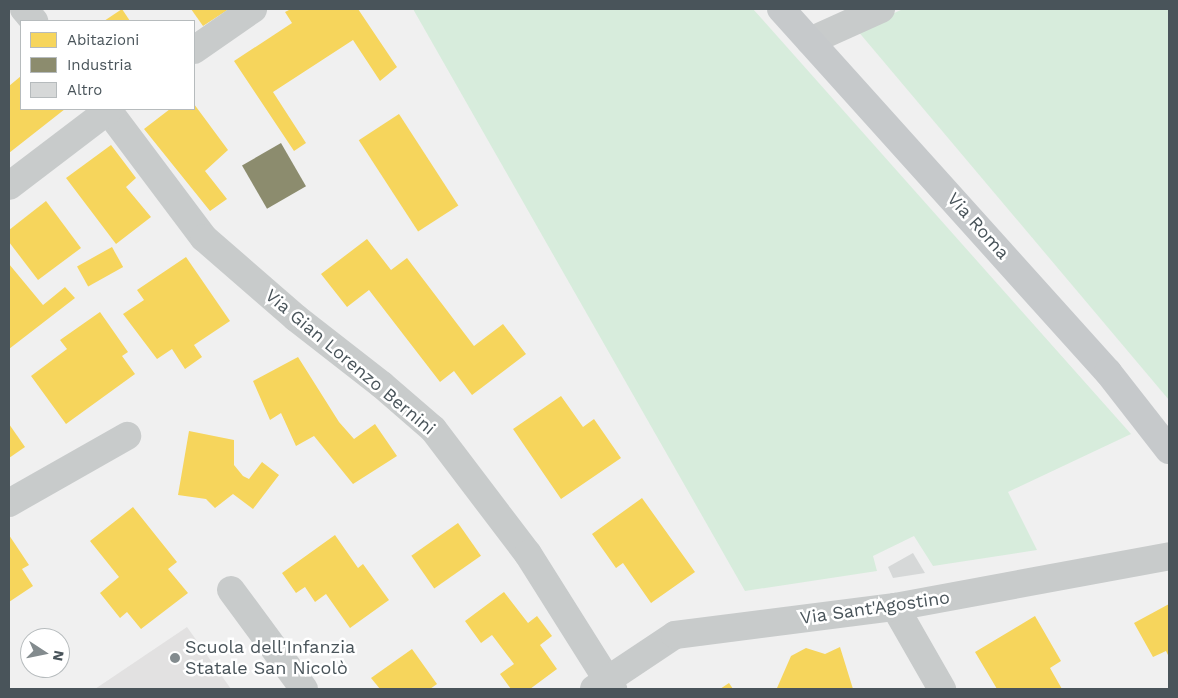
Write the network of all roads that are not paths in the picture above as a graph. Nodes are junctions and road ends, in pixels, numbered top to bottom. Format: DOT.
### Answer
graph roads {
  1 [pos="24,9"];
  2 [pos="253,9"];
  3 [pos="781,9"];
  4 [pos="881,9"];
  5 [pos="33,20"];
  6 [pos="810,41"];
  7 [pos="195,49"];
  8 [pos="107,110"];
  9 [pos="109,110"];
  10 [pos="9,186"];
  11 [pos="127,436"];
  12 [pos="1169,450"];
  13 [pos="9,502"];
  14 [pos="1169,556"];
  15 [pos="231,590"];
  16 [pos="895,607"];
  17 [pos="605,686"];
  18 [pos="304,689"];
  19 [pos="942,689"];
  1 -- 5 [label="street"];
  2 -- 7 [label="street"];
  3 -- 6 [label="main road, Via Roma"];
  4 -- 6 [label="street"];
  6 -- 12 [label="main road, Via Roma"];
  8 -- 10 [label="street"];
  9 -- 17 [label="street, Via Gian Lorenzo Bernini"];
  11 -- 13 [label="street"];
  14 -- 16 [label="street, Via Sant'Agostino"];
  15 -- 18 [label="street"];
  16 -- 17 [label="street, Via Sant'Agostino"];
  16 -- 19 [label="street"];
}
